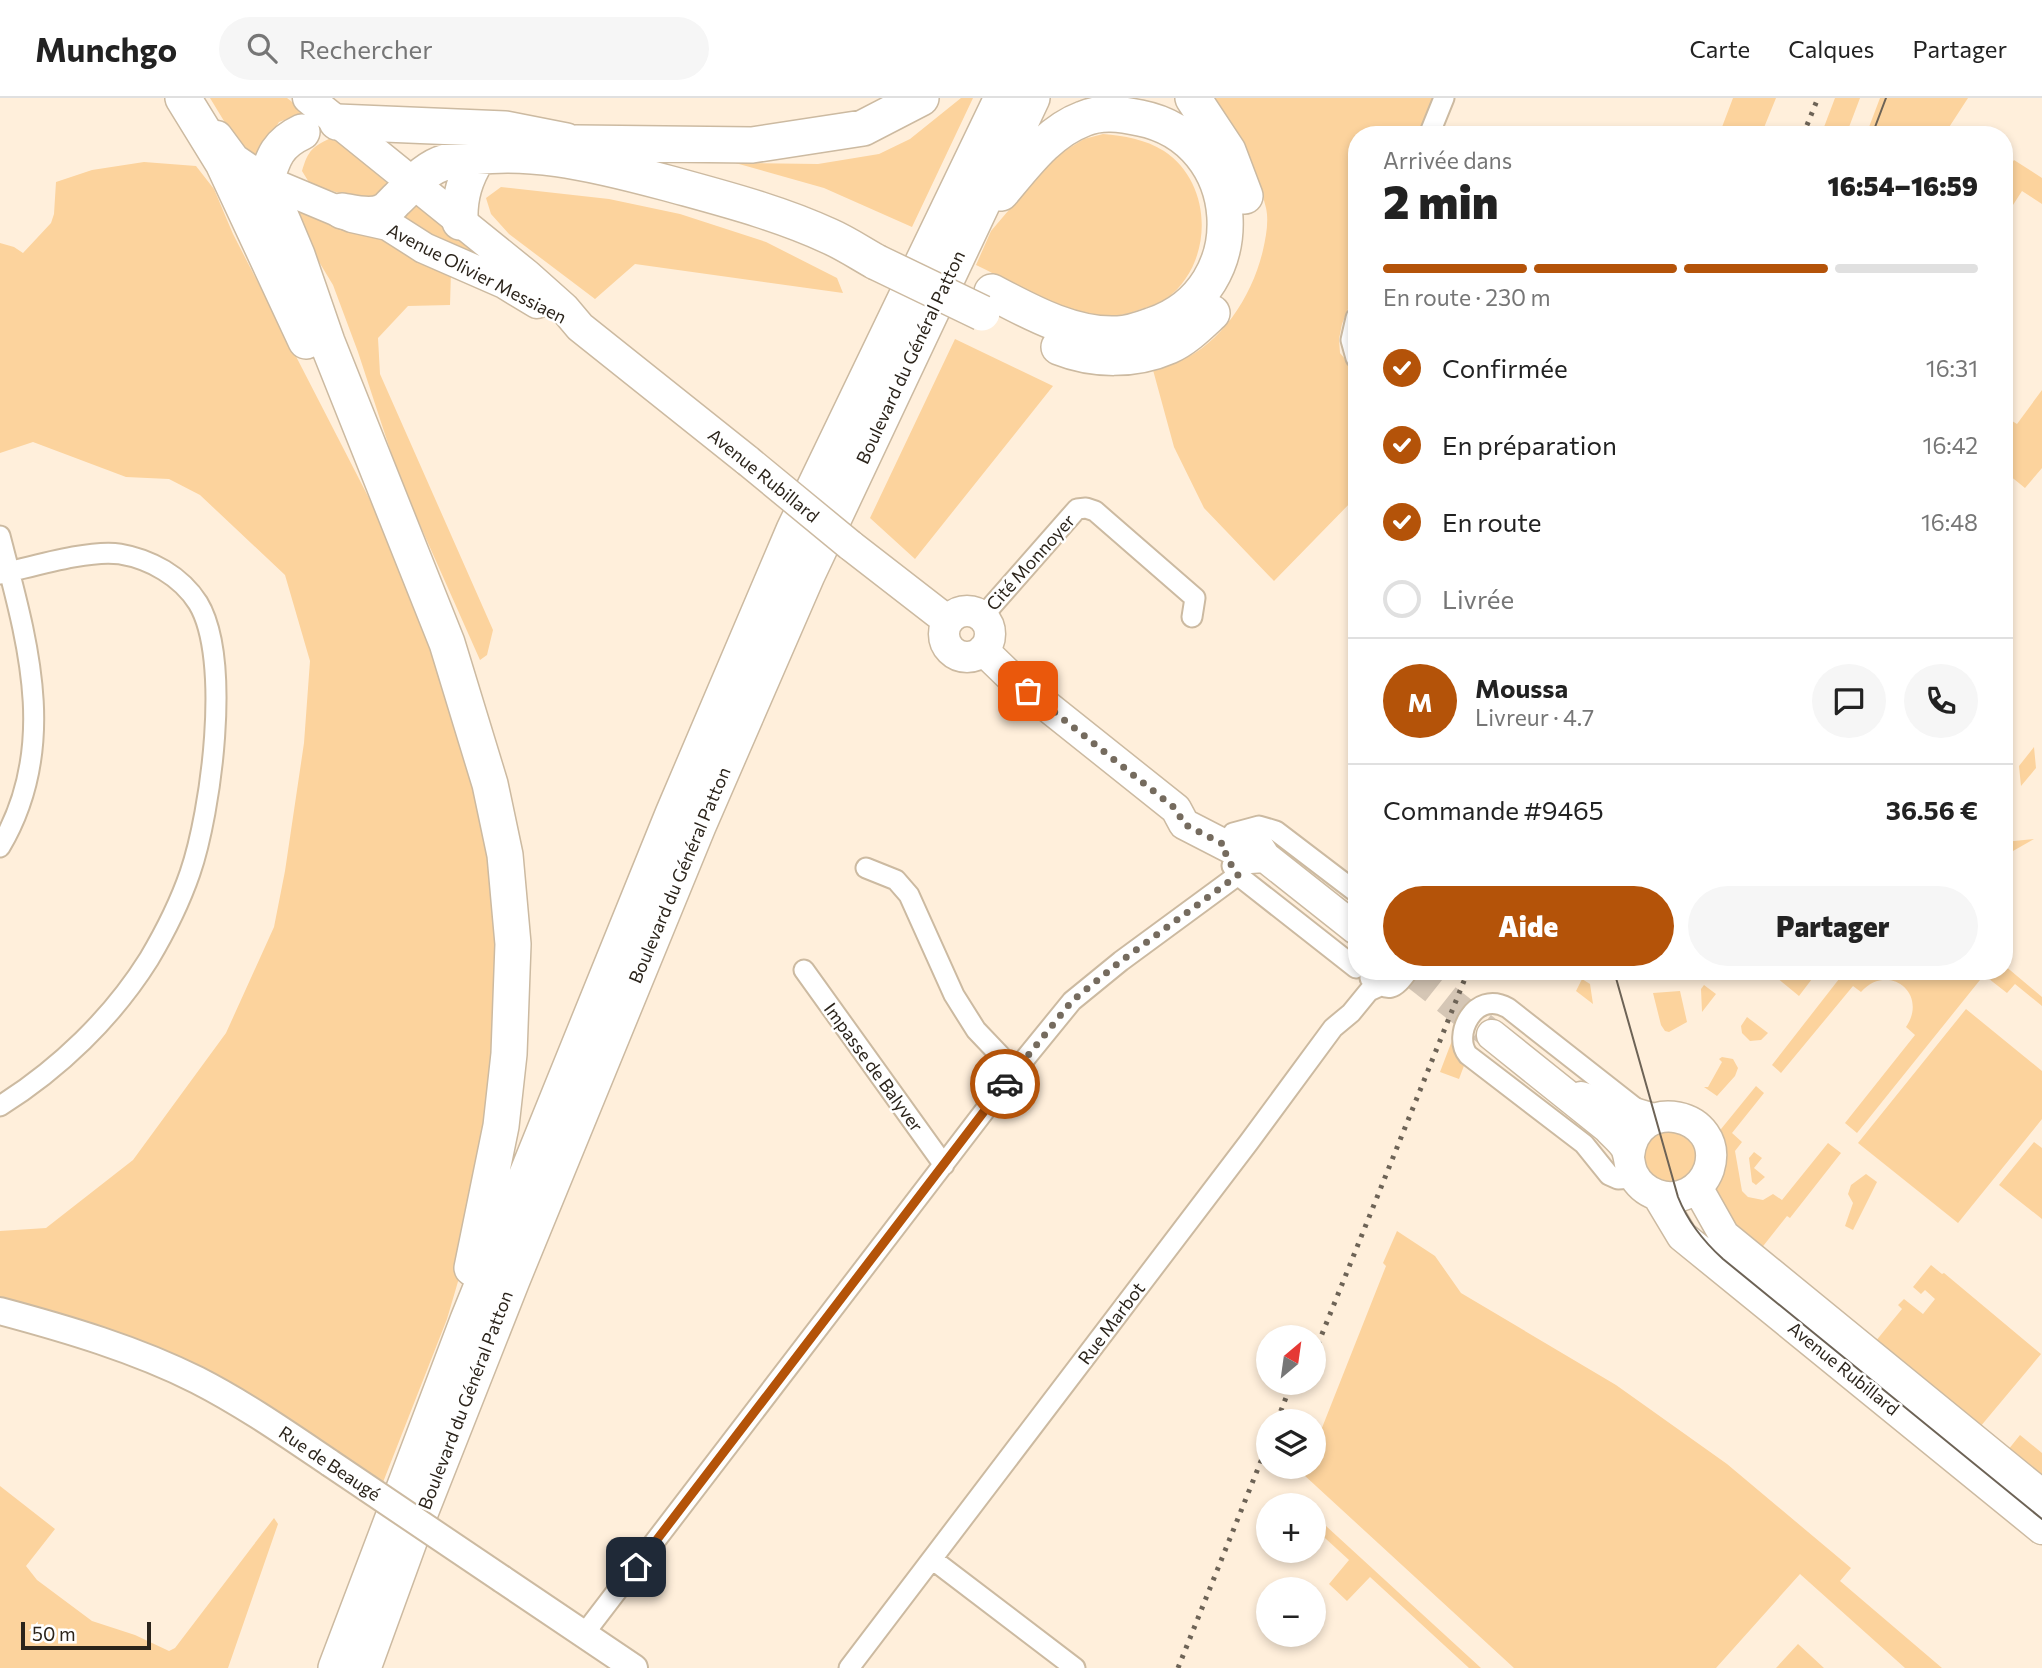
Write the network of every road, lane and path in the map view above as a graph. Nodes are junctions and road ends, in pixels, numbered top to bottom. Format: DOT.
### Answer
graph roads {
  1 [pos="183,98"];
  2 [pos="190,98"];
  3 [pos="308,98"];
  4 [pos="921,98"];
  5 [pos="1002,98"];
  6 [pos="1032,98"];
  7 [pos="1193,98"];
  8 [pos="1444,98"];
  9 [pos="337,122"];
  10 [pos="1433,126"];
  11 [pos="302,132"];
  12 [pos="576,142"];
  13 [pos="478,157"];
  14 [pos="412,184"];
  15 [pos="279,186"];
  16 [pos="342,211"];
  17 [pos="460,222"];
  18 [pos="969,231"];
  19 [pos="881,251"];
  20 [pos="987,302"];
  21 [pos="580,327"];
  22 [pos="0,536"];
  23 [pos="5,573"];
  24 [pos="982,617"];
  25 [pos="1192,617"];
  26 [pos="948,621"];
  27 [pos="447,643"];
  28 [pos="983,650"];
  29 [pos="1229,839"];
  30 [pos="0,847"];
  31 [pos="866,868"];
  32 [pos="1238,875"];
  33 [pos="1348,886"];
  34 [pos="1348,923"];
  35 [pos="1348,962"];
  36 [pos="804,970"];
  37 [pos="1372,980"];
  38 [pos="1400,980"];
  39 [pos="1380,986"];
  40 [pos="1492,1035"];
  41 [pos="1015,1072"];
  42 [pos="1553,1083"];
  43 [pos="0,1106"];
  44 [pos="1650,1118"];
  45 [pos="944,1165"];
  46 [pos="1632,1167"];
  47 [pos="1697,1187"];
  48 [pos="1658,1196"];
  49 [pos="0,1311"];
  50 [pos="468,1320"];
  51 [pos="2042,1495"];
  52 [pos="2042,1529"];
  53 [pos="932,1559"];
  54 [pos="584,1633"];
  55 [pos="336,1668"];
  56 [pos="363,1668"];
  57 [pos="634,1668"];
  58 [pos="849,1668"];
  59 [pos="1076,1668"];
  1 -- 27 [label="highway"];
  2 -- 15 [label="main road, Avenue Olivier Messiaen"];
  3 -- 9 [label="main road, Avenue Olivier Messiaen"];
  4 -- 12 [label="highway"];
  5 -- 50 [label="highway, Boulevard du Général Patton"];
  6 -- 18 [label="highway, Boulevard du Général Patton"];
  7 -- 20 [label="highway"];
  8 -- 10 [label="street"];
  9 -- 11 [label="main road"];
  9 -- 12 [label="highway"];
  9 -- 14 [label="main road, Avenue Olivier Messiaen"];
  11 -- 15 [label="highway"];
  12 -- 19 [label="highway"];
  13 -- 14 [label="highway"];
  13 -- 17 [label="highway"];
  13 -- 19 [label="highway"];
  14 -- 16 [label="highway"];
  14 -- 17 [label="main road, Avenue Olivier Messiaen"];
  15 -- 16 [label="main road, Avenue Olivier Messiaen"];
  15 -- 27 [label="highway"];
  16 -- 21 [label="main road, Avenue Olivier Messiaen"];
  17 -- 21 [label="main road, Avenue Olivier Messiaen"];
  18 -- 20 [label="highway"];
  18 -- 56 [label="highway, Boulevard du Général Patton"];
  19 -- 20 [label="highway"];
  21 -- 26 [label="main road, Avenue Rubillard, bridge"];
  22 -- 23 [label="street"];
  23 -- 30 [label="street"];
  23 -- 43 [label="street"];
  24 -- 25 [label="street, Cité Monnoyer"];
  24 -- 26 [label="main road"];
  24 -- 28 [label="main road"];
  26 -- 28 [label="main road"];
  27 -- 50 [label="highway"];
  28 -- 29 [label="main road"];
  29 -- 32 [label="street"];
  29 -- 33 [label="street"];
  29 -- 34 [label="main road"];
  31 -- 41 [label="street"];
  32 -- 35 [label="street"];
  32 -- 41 [label="street"];
  36 -- 45 [label="street, Impasse de Balyver"];
  37 -- 39 [label="street"];
  38 -- 39 [label="street"];
  39 -- 53 [label="street, Rue Marbot"];
  40 -- 42 [label="main road, Avenue Rubillard"];
  41 -- 45 [label="street"];
  42 -- 44 [label="main road, Avenue Rubillard"];
  42 -- 46 [label="main road, Avenue Rubillard"];
  44 -- 46 [label="main road"];
  44 -- 46 [label="street, Avenue Rubillard"];
  44 -- 47 [label="main road, Avenue Rubillard"];
  45 -- 54 [label="street"];
  46 -- 48 [label="main road, Avenue Rubillard"];
  47 -- 48 [label="main road"];
  47 -- 51 [label="main road, Avenue Rubillard"];
  48 -- 52 [label="main road, Avenue Rubillard"];
  49 -- 54 [label="street, Rue de Beaugé, bridge"];
  50 -- 55 [label="highway, Boulevard du Général Patton"];
  53 -- 58 [label="street, Rue Marbot"];
  53 -- 59 [label="street"];
  54 -- 57 [label="street, Rue de Beaugé"];
}
